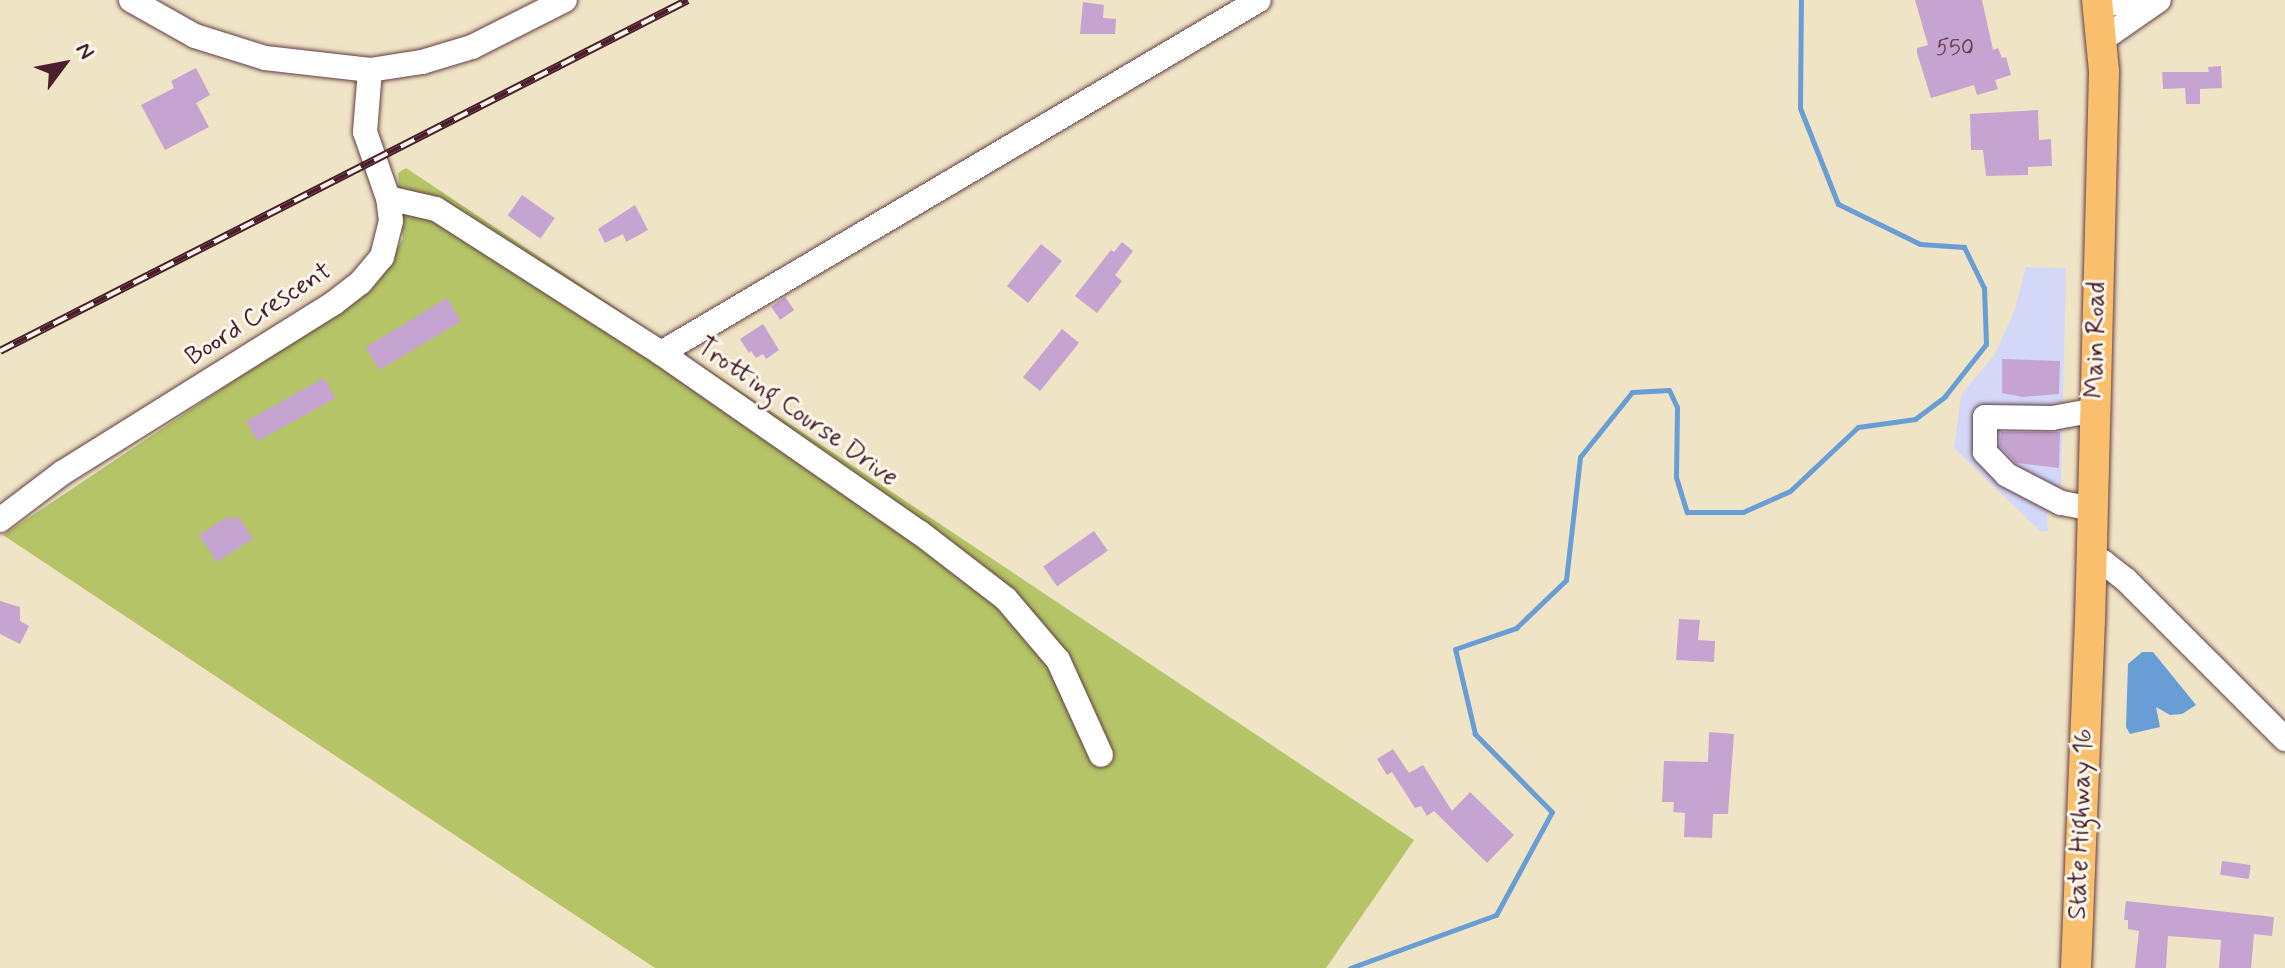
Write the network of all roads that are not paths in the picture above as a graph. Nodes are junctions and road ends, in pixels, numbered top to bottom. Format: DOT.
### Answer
graph roads {
  1 [pos="131,0"];
  2 [pos="565,0"];
  3 [pos="1259,0"];
  4 [pos="2148,0"];
  5 [pos="2159,0"];
  6 [pos="2097,3"];
  7 [pos="2103,39"];
  8 [pos="370,70"];
  9 [pos="388,198"];
  10 [pos="661,353"];
  11 [pos="2096,410"];
  12 [pos="2093,509"];
  13 [pos="0,520"];
  14 [pos="2090,561"];
  15 [pos="2088,680"];
  16 [pos="2285,739"];
  17 [pos="1101,755"];
  18 [pos="2076,968"];
  1 -- 8 [label="street"];
  2 -- 8 [label="street"];
  3 -- 10 [label="street"];
  4 -- 6 [label="street"];
  5 -- 7 [label="street"];
  6 -- 7 [label="main road, Main Road"];
  7 -- 11 [label="main road, Main Road"];
  8 -- 9 [label="street, Boord Crescent"];
  9 -- 10 [label="street, Trotting Course Drive"];
  9 -- 13 [label="street, Boord Crescent"];
  10 -- 17 [label="street, Trotting Course Drive"];
  11 -- 12 [label="main road, Main Road"];
  11 -- 12 [label="street"];
  12 -- 14 [label="main road, Main Road"];
  14 -- 15 [label="main road, Main Road"];
  14 -- 16 [label="street"];
  15 -- 18 [label="main road, State Highway 16"];
}
